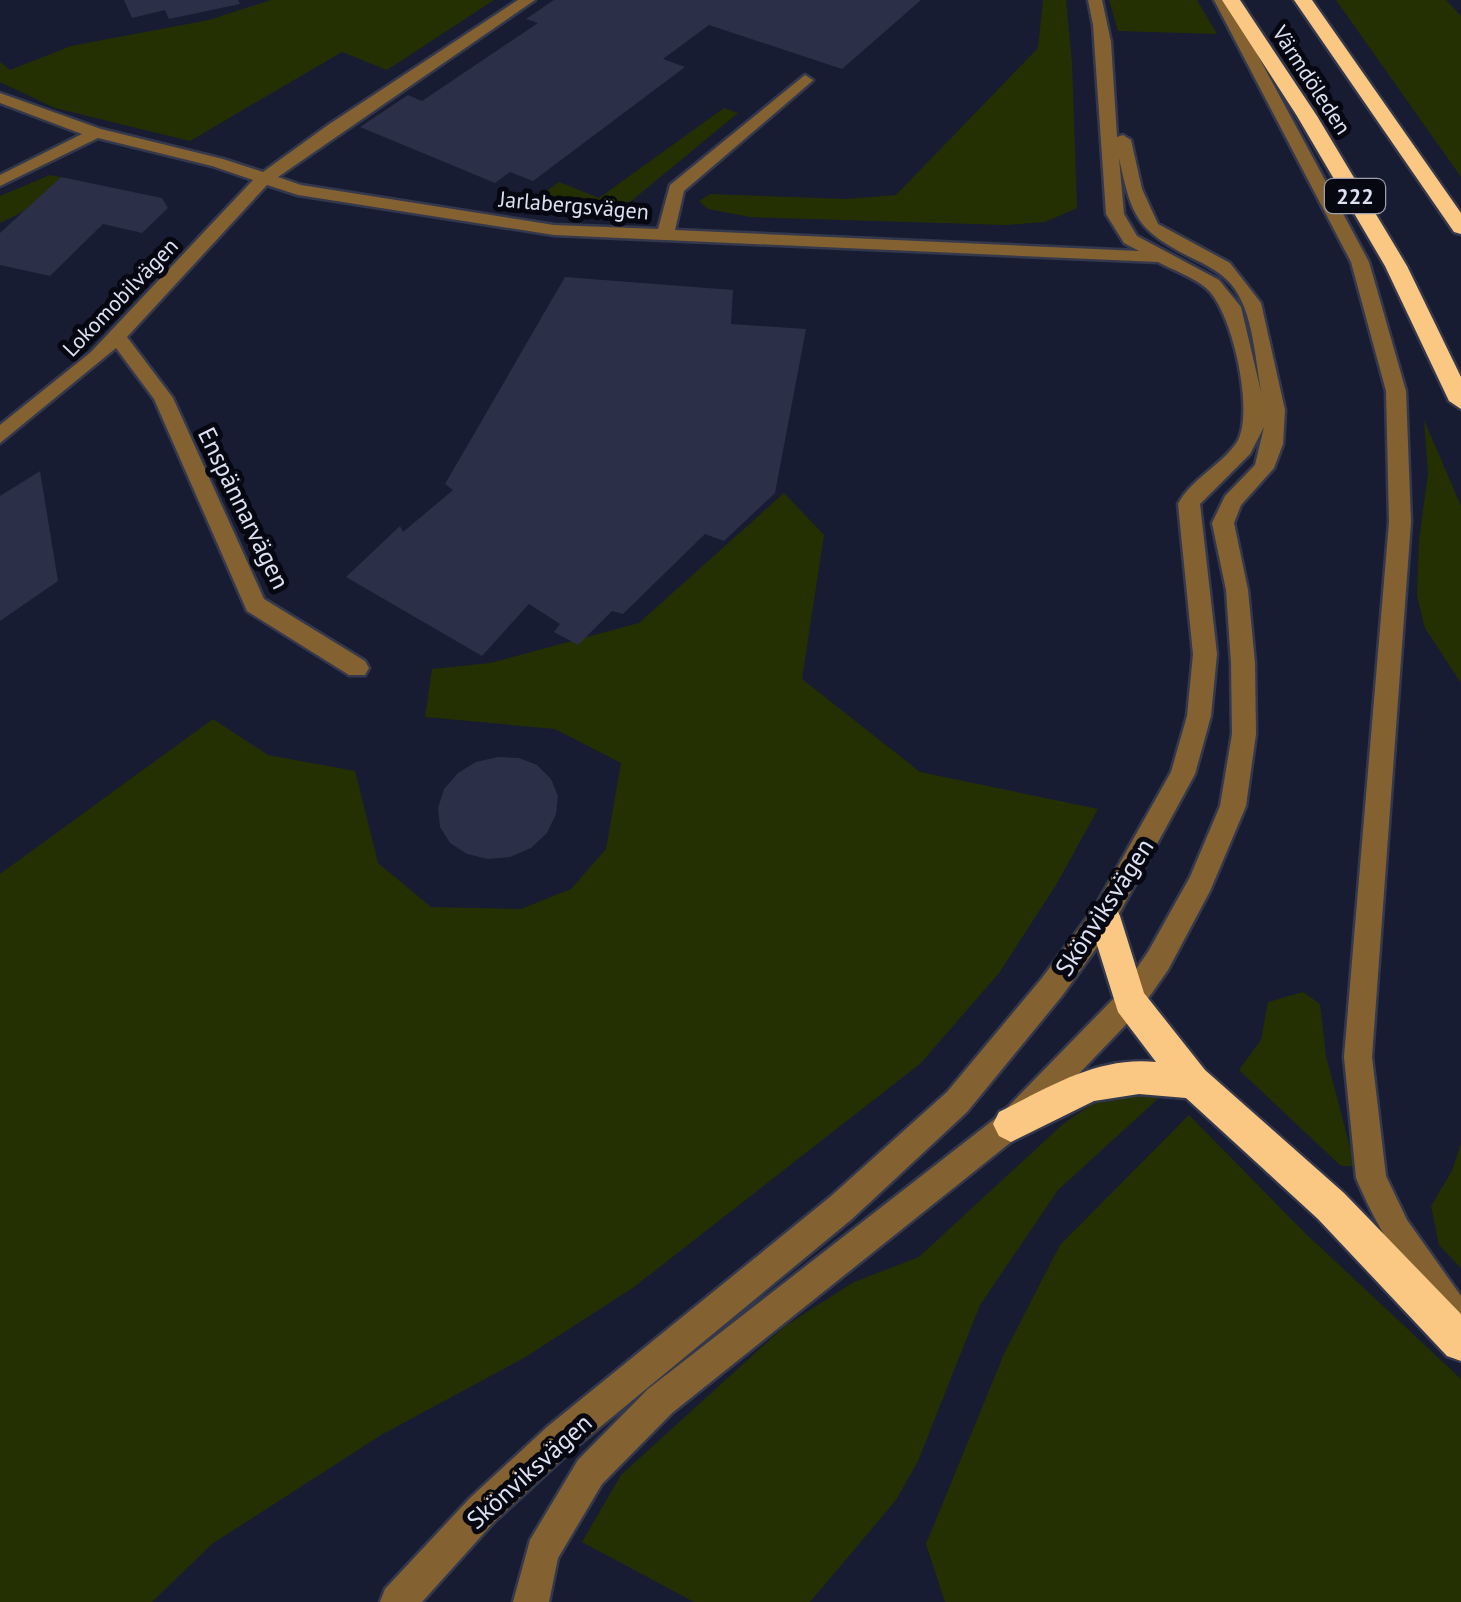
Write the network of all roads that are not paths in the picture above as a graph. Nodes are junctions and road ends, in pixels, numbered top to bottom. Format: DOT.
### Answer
graph roads {
  1 [pos="528,0"];
  2 [pos="1095,0"];
  3 [pos="1220,0"];
  4 [pos="1231,0"];
  5 [pos="1304,0"];
  6 [pos="1100,26"];
  7 [pos="806,80"];
  8 [pos="0,98"];
  9 [pos="96,132"];
  10 [pos="262,180"];
  11 [pos="0,181"];
  12 [pos="1461,228"];
  13 [pos="665,235"];
  14 [pos="1160,258"];
  15 [pos="116,337"];
  16 [pos="1461,402"];
  17 [pos="0,436"];
  18 [pos="358,668"];
  19 [pos="1104,916"];
  20 [pos="1130,1001"];
  21 [pos="1193,1082"];
  22 [pos="1011,1124"];
  23 [pos="1461,1322"];
  24 [pos="1461,1342"];
  25 [pos="398,1602"];
  26 [pos="531,1602"];
  1 -- 10 [label="street, Lokomobilvägen"];
  2 -- 6 [label="street, Skönviksvägen"];
  3 -- 23 [label="street"];
  4 -- 16 [label="highway, Värmdöleden / 222"];
  5 -- 12 [label="highway, Värmdöleden / 222"];
  6 -- 14 [label="street, Skönviksvägen"];
  6 -- 20 [label="street, Skönviksvägen"];
  7 -- 13 [label="street"];
  8 -- 9 [label="street, Jarlabergsvägen"];
  9 -- 10 [label="street, Jarlabergsvägen"];
  9 -- 11 [label="street"];
  10 -- 13 [label="street, Jarlabergsvägen"];
  10 -- 15 [label="street, Lokomobilvägen"];
  13 -- 14 [label="street, Jarlabergsvägen"];
  14 -- 19 [label="street, Skönviksvägen"];
  15 -- 17 [label="street, Lokomobilvägen"];
  15 -- 18 [label="street, Enspännarvägen"];
  19 -- 20 [label="highway"];
  19 -- 25 [label="street, Skönviksvägen"];
  20 -- 21 [label="highway"];
  20 -- 22 [label="street, Skönviksvägen"];
  21 -- 22 [label="highway"];
  21 -- 24 [label="highway"];
  22 -- 26 [label="street, Skönviksvägen"];
}
